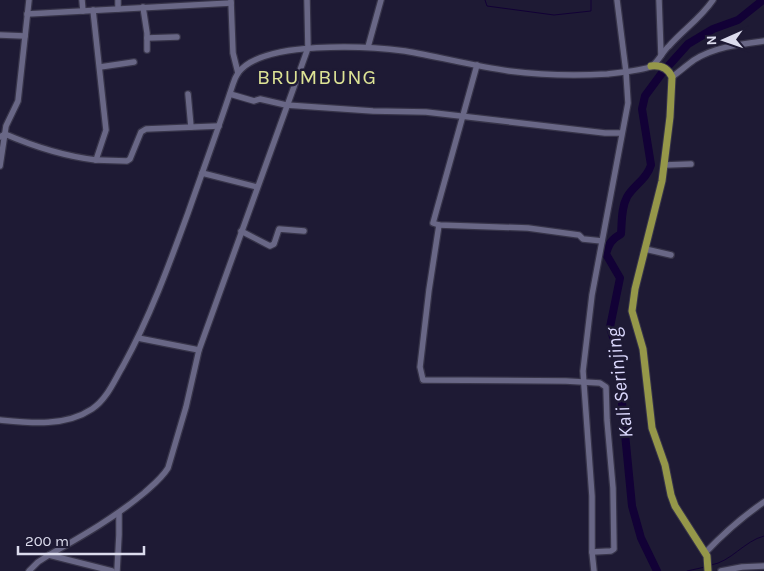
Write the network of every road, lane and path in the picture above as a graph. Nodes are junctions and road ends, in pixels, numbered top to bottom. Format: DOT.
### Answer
graph roads {
  1 [pos="29,0"];
  2 [pos="82,0"];
  3 [pos="118,0"];
  4 [pos="307,0"];
  5 [pos="381,0"];
  6 [pos="617,0"];
  7 [pos="659,0"];
  8 [pos="713,0"];
  9 [pos="231,2"];
  10 [pos="172,3"];
  11 [pos="144,7"];
  12 [pos="118,9"];
  13 [pos="94,10"];
  14 [pos="82,11"];
  15 [pos="27,14"];
  16 [pos="0,34"];
  17 [pos="25,36"];
  18 [pos="177,36"];
  19 [pos="147,38"];
  20 [pos="764,42"];
  21 [pos="308,48"];
  22 [pos="368,48"];
  23 [pos="147,50"];
  24 [pos="660,55"];
  25 [pos="134,62"];
  26 [pos="477,65"];
  27 [pos="652,66"];
  28 [pos="100,67"];
  29 [pos="668,71"];
  30 [pos="626,72"];
  31 [pos="238,74"];
  32 [pos="188,94"];
  33 [pos="230,94"];
  34 [pos="286,105"];
  35 [pos="463,117"];
  36 [pos="219,126"];
  37 [pos="191,127"];
  38 [pos="621,132"];
  39 [pos="2,136"];
  40 [pos="96,160"];
  41 [pos="691,164"];
  42 [pos="664,165"];
  43 [pos="0,166"];
  44 [pos="202,172"];
  45 [pos="257,187"];
  46 [pos="439,225"];
  47 [pos="242,231"];
  48 [pos="304,231"];
  49 [pos="602,241"];
  50 [pos="645,248"];
  51 [pos="671,255"];
  52 [pos="138,338"];
  53 [pos="198,350"];
  54 [pos="584,382"];
  55 [pos="0,420"];
  56 [pos="764,502"];
  57 [pos="119,513"];
  58 [pos="592,552"];
  59 [pos="705,553"];
  60 [pos="49,555"];
  61 [pos="764,566"];
  62 [pos="708,568"];
  63 [pos="742,569"];
  64 [pos="28,571"];
  65 [pos="112,571"];
  66 [pos="116,571"];
  67 [pos="594,571"];
  68 [pos="721,571"];
  1 -- 15 [label="street"];
  2 -- 14 [label="street"];
  3 -- 12 [label="street"];
  4 -- 21 [label="street"];
  5 -- 22 [label="street"];
  6 -- 30 [label="street"];
  7 -- 24 [label="street"];
  8 -- 24 [label="street"];
  9 -- 10 [label="street"];
  9 -- 31 [label="street"];
  10 -- 11 [label="street"];
  11 -- 12 [label="street"];
  11 -- 19 [label="street"];
  12 -- 13 [label="street"];
  13 -- 14 [label="street"];
  13 -- 28 [label="street"];
  14 -- 15 [label="street"];
  15 -- 17 [label="street"];
  16 -- 17 [label="street"];
  17 -- 39 [label="street"];
  18 -- 19 [label="street"];
  19 -- 23 [label="street"];
  20 -- 29 [label="street"];
  21 -- 22 [label="street"];
  21 -- 31 [label="street"];
  21 -- 34 [label="street"];
  22 -- 26 [label="street"];
  24 -- 27 [label="street"];
  25 -- 28 [label="street"];
  26 -- 30 [label="street"];
  26 -- 35 [label="street"];
  27 -- 29 [label="main road"];
  27 -- 30 [label="street"];
  28 -- 40 [label="street"];
  29 -- 42 [label="main road"];
  30 -- 38 [label="street"];
  31 -- 33 [label="street"];
  32 -- 37 [label="street"];
  33 -- 34 [label="street"];
  33 -- 36 [label="street"];
  34 -- 35 [label="street"];
  34 -- 45 [label="street"];
  35 -- 38 [label="street"];
  35 -- 46 [label="street"];
  36 -- 37 [label="street"];
  36 -- 44 [label="street"];
  37 -- 40 [label="street"];
  38 -- 49 [label="street"];
  39 -- 40 [label="street"];
  39 -- 43 [label="street"];
  41 -- 42 [label="street"];
  42 -- 50 [label="main road"];
  44 -- 45 [label="street"];
  44 -- 52 [label="street"];
  45 -- 47 [label="street"];
  46 -- 49 [label="street"];
  46 -- 54 [label="street"];
  47 -- 48 [label="street"];
  47 -- 53 [label="street"];
  49 -- 54 [label="street"];
  50 -- 51 [label="street"];
  50 -- 59 [label="main road"];
  52 -- 53 [label="street"];
  52 -- 55 [label="street"];
  53 -- 57 [label="street"];
  54 -- 58 [label="street"];
  54 -- 58 [label="street"];
  56 -- 59 [label="street"];
  57 -- 60 [label="street"];
  57 -- 66 [label="street"];
  58 -- 67 [label="street"];
  59 -- 62 [label="main road"];
  60 -- 64 [label="street"];
  60 -- 65 [label="street"];
  61 -- 63 [label="street"];
  63 -- 68 [label="street"];
}
